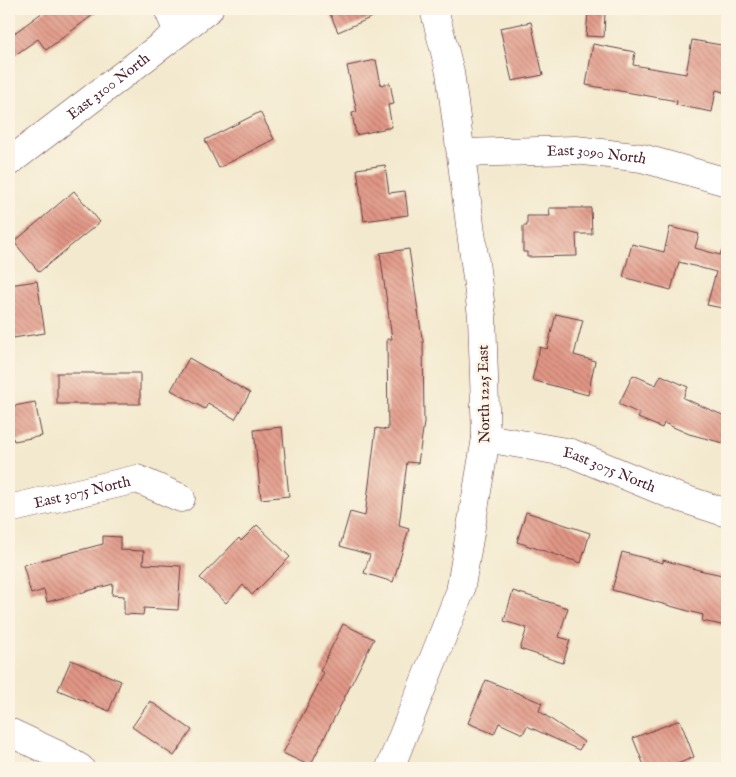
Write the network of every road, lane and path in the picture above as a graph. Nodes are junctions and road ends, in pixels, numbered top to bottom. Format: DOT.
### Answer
graph roads {
  1 [pos="208,9"];
  2 [pos="434,9"];
  3 [pos="173,20"];
  4 [pos="462,154"];
  5 [pos="9,162"];
  6 [pos="727,182"];
  7 [pos="486,438"];
  8 [pos="181,498"];
  9 [pos="9,508"];
  10 [pos="727,513"];
  11 [pos="9,732"];
  12 [pos="80,768"];
  13 [pos="390,768"];
  1 -- 3 [label="street, East 3100 North"];
  2 -- 4 [label="street, North 1225 East"];
  3 -- 5 [label="street, East 3100 North"];
  4 -- 6 [label="street, East 3090 North"];
  4 -- 7 [label="street, North 1225 East"];
  7 -- 10 [label="street, East 3075 North"];
  7 -- 13 [label="street, North 1225 East"];
  8 -- 9 [label="street, East 3075 North"];
  11 -- 12 [label="street"];
}
